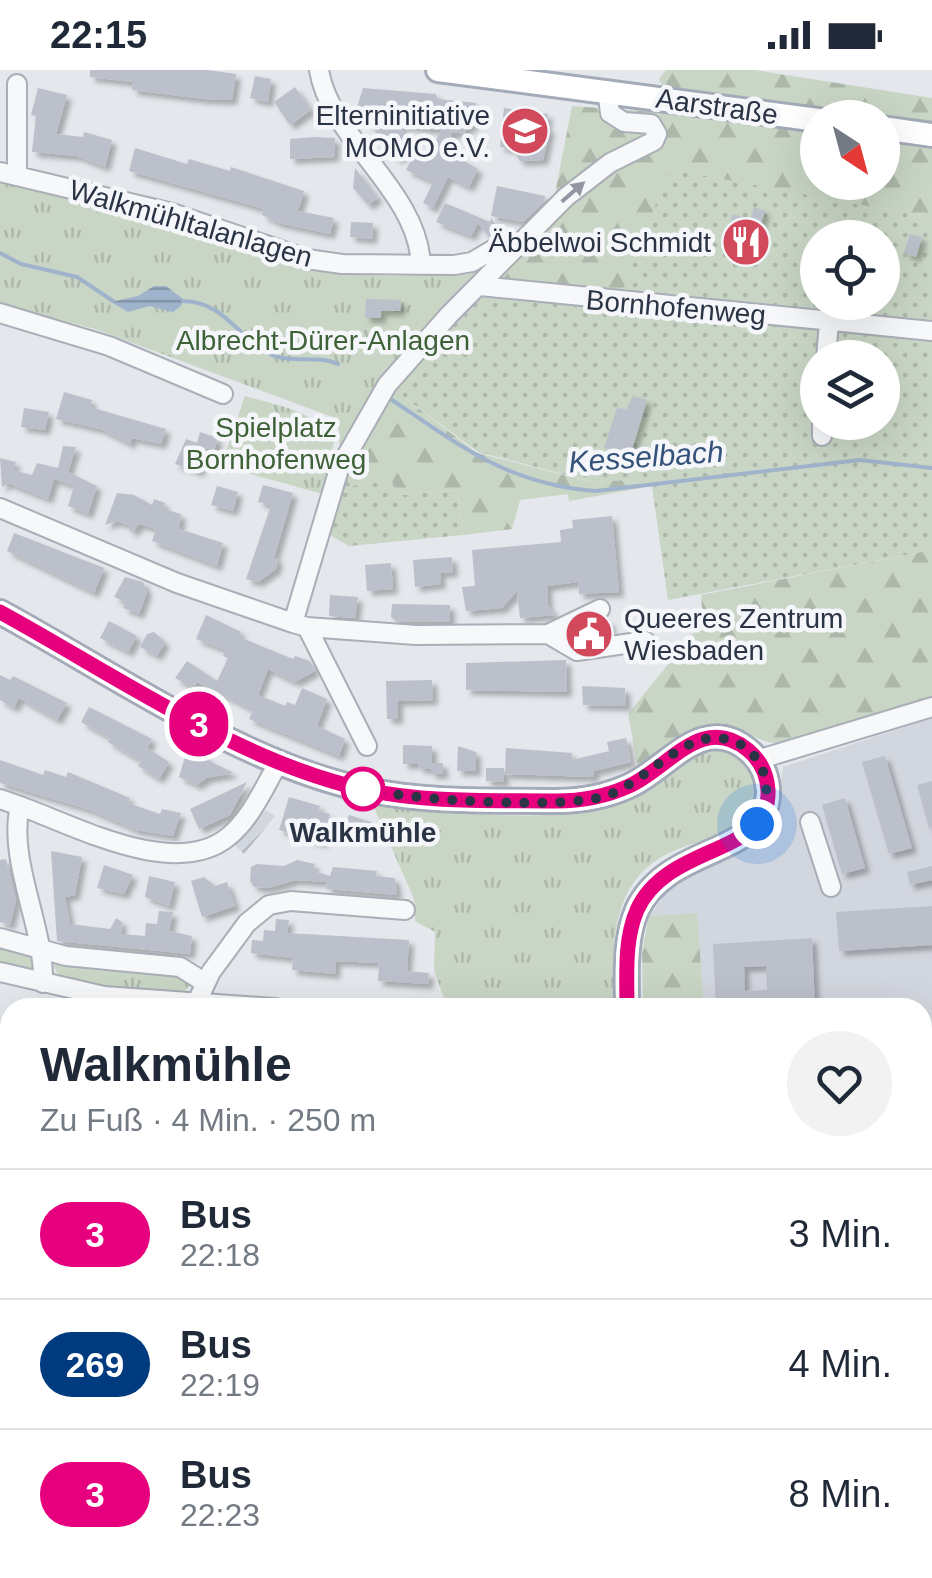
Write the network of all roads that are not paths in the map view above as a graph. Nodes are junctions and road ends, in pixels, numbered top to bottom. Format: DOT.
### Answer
graph roads {
  1 [pos="319,70"];
  2 [pos="438,70"];
  3 [pos="17,76"];
  4 [pos="594,83"];
  5 [pos="800,117"];
  6 [pos="900,131"];
  7 [pos="932,135"];
  8 [pos="8,173"];
  9 [pos="498,246"];
  10 [pos="421,266"];
  11 [pos="480,286"];
  12 [pos="0,313"];
  13 [pos="828,322"];
  14 [pos="932,332"];
  15 [pos="827,340"];
  16 [pos="223,394"];
  17 [pos="0,508"];
  18 [pos="600,609"];
  19 [pos="0,612"];
  20 [pos="300,625"];
  21 [pos="548,634"];
  22 [pos="645,641"];
  23 [pos="932,706"];
  24 [pos="367,746"];
  25 [pos="280,760"];
  26 [pos="757,760"];
  27 [pos="0,799"];
  28 [pos="20,806"];
  29 [pos="810,822"];
  30 [pos="830,887"];
  31 [pos="405,910"];
  32 [pos="0,938"];
  33 [pos="42,951"];
  34 [pos="0,972"];
  35 [pos="204,982"];
  36 [pos="43,984"];
  37 [pos="127,998"];
  38 [pos="198,998"];
  39 [pos="627,998"];
  1 -- 10 [label="street"];
  2 -- 4 [label="main road, Aarstraße"];
  3 -- 8 [label="street"];
  4 -- 5 [label="main road, Aarstraße"];
  11 -- 4 [label="street, one-way"];
  6 -- 7 [label="main road"];
  8 -- 10 [label="street, Walkmühltalanlagen"];
  9 -- 10 [label="street, Walkmühltalanlagen"];
  11 -- 13 [label="street, Bornhofenweg"];
  11 -- 20 [label="street"];
  12 -- 16 [label="street"];
  13 -- 14 [label="street, Bornhofenweg"];
  13 -- 15 [label="street"];
  17 -- 20 [label="street"];
  18 -- 21 [label="street"];
  19 -- 25 [label="main road"];
  20 -- 21 [label="street"];
  20 -- 24 [label="street"];
  21 -- 22 [label="street"];
  23 -- 26 [label="street"];
  25 -- 26 [label="main road"];
  25 -- 28 [label="street"];
  26 -- 39 [label="main road"];
  27 -- 28 [label="street"];
  28 -- 33 [label="street"];
  29 -- 30 [label="street"];
  31 -- 35 [label="street"];
  32 -- 33 [label="street"];
  33 -- 35 [label="street"];
  33 -- 36 [label="street"];
  34 -- 36 [label="street"];
  35 -- 38 [label="street"];
  36 -- 37 [label="street"];
}
